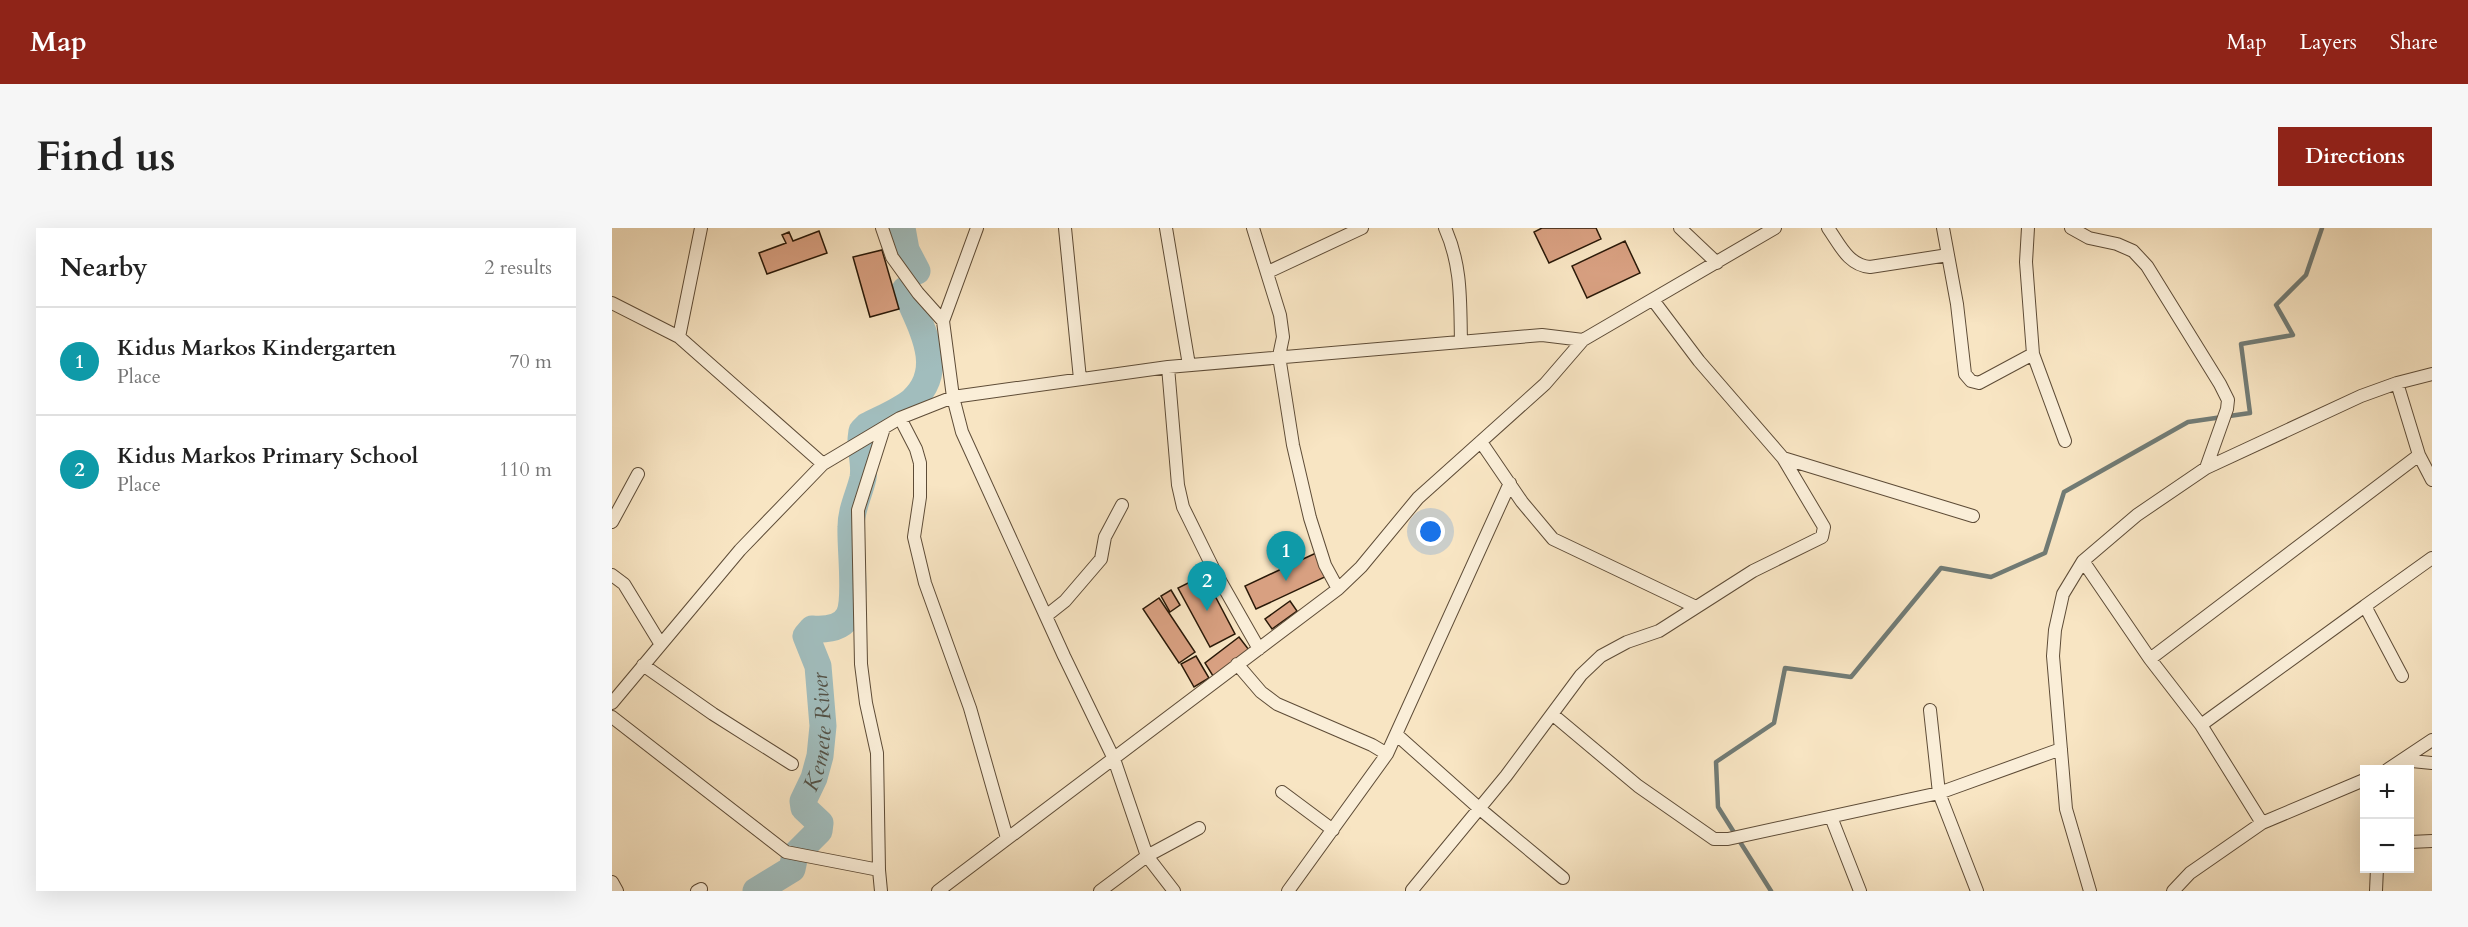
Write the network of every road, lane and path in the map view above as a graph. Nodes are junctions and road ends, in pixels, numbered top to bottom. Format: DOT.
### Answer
graph roads {
  1 [pos="701,228"];
  2 [pos="882,228"];
  3 [pos="977,228"];
  4 [pos="1065,228"];
  5 [pos="1166,228"];
  6 [pos="1253,228"];
  7 [pos="1362,228"];
  8 [pos="1445,228"];
  9 [pos="1680,228"];
  10 [pos="1775,228"];
  11 [pos="1828,228"];
  12 [pos="1943,228"];
  13 [pos="2028,228"];
  14 [pos="2071,228"];
  15 [pos="1948,255"];
  16 [pos="1717,263"];
  17 [pos="1268,272"];
  18 [pos="1653,300"];
  19 [pos="612,303"];
  20 [pos="943,321"];
  21 [pos="679,337"];
  22 [pos="1583,340"];
  23 [pos="1461,342"];
  24 [pos="2033,354"];
  25 [pos="1279,356"];
  26 [pos="1189,365"];
  27 [pos="1168,367"];
  28 [pos="2432,374"];
  29 [pos="1080,379"];
  30 [pos="2397,383"];
  31 [pos="953,397"];
  32 [pos="900,418"];
  33 [pos="884,428"];
  34 [pos="2065,441"];
  35 [pos="1481,442"];
  36 [pos="2418,455"];
  37 [pos="1783,458"];
  38 [pos="823,464"];
  39 [pos="2206,468"];
  40 [pos="638,474"];
  41 [pos="2432,480"];
  42 [pos="1510,483"];
  43 [pos="1122,505"];
  44 [pos="1973,516"];
  45 [pos="612,522"];
  46 [pos="2432,558"];
  47 [pos="2083,561"];
  48 [pos="612,575"];
  49 [pos="1338,590"];
  50 [pos="2365,606"];
  51 [pos="1696,607"];
  52 [pos="1046,616"];
  53 [pos="660,644"];
  54 [pos="1259,648"];
  55 [pos="2150,659"];
  56 [pos="1237,664"];
  57 [pos="643,665"];
  58 [pos="2402,676"];
  59 [pos="612,703"];
  60 [pos="1930,710"];
  61 [pos="1552,714"];
  62 [pos="612,717"];
  63 [pos="2200,725"];
  64 [pos="1398,735"];
  65 [pos="2432,740"];
  66 [pos="2061,749"];
  67 [pos="1387,754"];
  68 [pos="1114,759"];
  69 [pos="2402,760"];
  70 [pos="792,764"];
  71 [pos="2432,764"];
  72 [pos="2394,765"];
  73 [pos="2360,782"];
  74 [pos="1282,792"];
  75 [pos="1939,793"];
  76 [pos="1480,809"];
  77 [pos="1831,817"];
  78 [pos="2262,823"];
  79 [pos="1199,828"];
  80 [pos="1333,830"];
  81 [pos="1007,838"];
  82 [pos="2432,841"];
  83 [pos="2414,842"];
  84 [pos="1147,856"];
  85 [pos="879,870"];
  86 [pos="2377,873"];
  87 [pos="1563,878"];
  88 [pos="612,882"];
  89 [pos="1412,890"];
  90 [pos="617,891"];
  91 [pos="881,891"];
  92 [pos="938,891"];
  93 [pos="1100,891"];
  94 [pos="1174,891"];
  95 [pos="1288,891"];
  96 [pos="1860,891"];
  97 [pos="1977,891"];
  98 [pos="2090,891"];
  99 [pos="2173,891"];
  100 [pos="2376,891"];
  1 -- 21 [label="street"];
  2 -- 20 [label="street"];
  3 -- 20 [label="street"];
  4 -- 29 [label="street"];
  5 -- 26 [label="street"];
  6 -- 17 [label="street"];
  7 -- 17 [label="street"];
  8 -- 23 [label="street"];
  9 -- 16 [label="street"];
  10 -- 16 [label="street"];
  11 -- 15 [label="street"];
  12 -- 15 [label="street"];
  13 -- 24 [label="street"];
  14 -- 39 [label="street"];
  15 -- 24 [label="street"];
  16 -- 18 [label="street"];
  17 -- 25 [label="street"];
  18 -- 22 [label="street"];
  18 -- 37 [label="street"];
  19 -- 21 [label="street"];
  20 -- 31 [label="street"];
  21 -- 38 [label="street"];
  22 -- 23 [label="street"];
  22 -- 35 [label="street"];
  23 -- 25 [label="street"];
  24 -- 34 [label="street"];
  25 -- 26 [label="street"];
  25 -- 49 [label="street"];
  26 -- 27 [label="street"];
  27 -- 29 [label="street"];
  27 -- 54 [label="street"];
  28 -- 30 [label="street"];
  29 -- 31 [label="street"];
  30 -- 36 [label="street"];
  30 -- 39 [label="street"];
  31 -- 32 [label="street"];
  31 -- 52 [label="street"];
  32 -- 33 [label="street"];
  32 -- 81 [label="street"];
  33 -- 38 [label="street"];
  33 -- 85 [label="street"];
  35 -- 42 [label="street"];
  35 -- 49 [label="street"];
  36 -- 41 [label="street"];
  36 -- 55 [label="street"];
  37 -- 44 [label="street"];
  37 -- 51 [label="street"];
  38 -- 53 [label="street"];
  39 -- 47 [label="street"];
  40 -- 45 [label="street"];
  42 -- 51 [label="street"];
  42 -- 64 [label="street"];
  43 -- 52 [label="street"];
  46 -- 50 [label="street"];
  47 -- 55 [label="street"];
  47 -- 66 [label="street"];
  48 -- 53 [label="street"];
  49 -- 54 [label="street"];
  50 -- 58 [label="street"];
  50 -- 63 [label="street"];
  51 -- 61 [label="street"];
  52 -- 68 [label="street"];
  53 -- 57 [label="street"];
  54 -- 56 [label="street"];
  55 -- 63 [label="street"];
  56 -- 67 [label="street"];
  56 -- 68 [label="street"];
  57 -- 59 [label="street"];
  57 -- 70 [label="street"];
  60 -- 75 [label="street"];
  61 -- 76 [label="street"];
  61 -- 77 [label="street"];
  62 -- 85 [label="street"];
  63 -- 78 [label="street"];
  64 -- 67 [label="street"];
  64 -- 76 [label="street"];
  65 -- 69 [label="street"];
  66 -- 75 [label="street"];
  66 -- 98 [label="street"];
  67 -- 80 [label="street"];
  68 -- 81 [label="street"];
  68 -- 84 [label="street"];
  69 -- 71 [label="street"];
  69 -- 72 [label="street"];
  73 -- 78 [label="street"];
  74 -- 80 [label="street"];
  75 -- 77 [label="street"];
  75 -- 97 [label="street"];
  76 -- 87 [label="street"];
  76 -- 89 [label="street"];
  77 -- 96 [label="street"];
  78 -- 99 [label="street"];
  79 -- 84 [label="street"];
  80 -- 95 [label="street"];
  81 -- 92 [label="street"];
  82 -- 83 [label="street"];
  84 -- 93 [label="street"];
  84 -- 94 [label="street"];
  85 -- 91 [label="street"];
  86 -- 100 [label="street"];
  88 -- 90 [label="street"];
}
